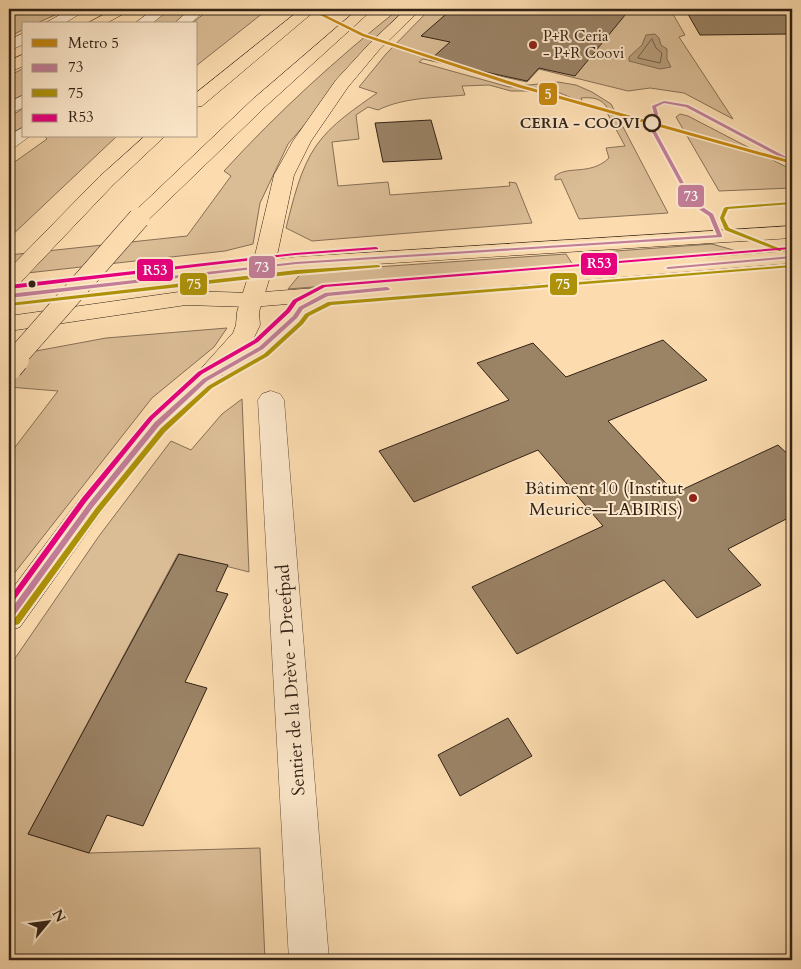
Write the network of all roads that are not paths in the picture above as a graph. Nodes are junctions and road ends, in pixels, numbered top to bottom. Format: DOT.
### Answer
graph roads {
  1 [pos="81,9"];
  2 [pos="125,9"];
  3 [pos="162,9"];
  4 [pos="198,9"];
  5 [pos="290,9"];
  6 [pos="310,9"];
  7 [pos="330,9"];
  8 [pos="366,9"];
  9 [pos="414,9"];
  10 [pos="55,22"];
  11 [pos="97,22"];
  12 [pos="144,22"];
  13 [pos="183,22"];
  14 [pos="22,39"];
  15 [pos="269,40"];
  16 [pos="9,46"];
  17 [pos="22,60"];
  18 [pos="9,67"];
  19 [pos="224,78"];
  20 [pos="198,100"];
  21 [pos="22,101"];
  22 [pos="9,109"];
  23 [pos="22,133"];
  24 [pos="154,138"];
  25 [pos="9,142"];
  26 [pos="792,232"];
  27 [pos="792,257"];
  28 [pos="261,267"];
  29 [pos="9,281"];
  30 [pos="328,294"];
  31 [pos="9,296"];
  32 [pos="251,300"];
  33 [pos="9,324"];
  34 [pos="9,366"];
  35 [pos="205,380"];
  36 [pos="272,400"];
  37 [pos="9,618"];
  38 [pos="309,960"];
  1 -- 10 [label="street"];
  2 -- 11 [label="main road"];
  3 -- 12 [label="street"];
  4 -- 13 [label="street"];
  5 -- 15 [label="main road"];
  6 -- 15 [label="main road"];
  7 -- 19 [label="main road"];
  8 -- 34 [label="main road, bridge"];
  9 -- 28 [label="main road"];
  14 -- 16 [label="street"];
  15 -- 19 [label="main road"];
  17 -- 18 [label="main road"];
  19 -- 20 [label="main road"];
  21 -- 22 [label="street"];
  23 -- 25 [label="street"];
  24 -- 29 [label="main road"];
  26 -- 28 [label="main road"];
  27 -- 30 [label="main road"];
  28 -- 31 [label="main road"];
  28 -- 32 [label="main road"];
  30 -- 32 [label="main road"];
  30 -- 35 [label="main road"];
  32 -- 33 [label="main road"];
  32 -- 35 [label="main road"];
  35 -- 37 [label="main road"];
  36 -- 38 [label="street, Sentier de la Drève - Dreefpad"];
}
